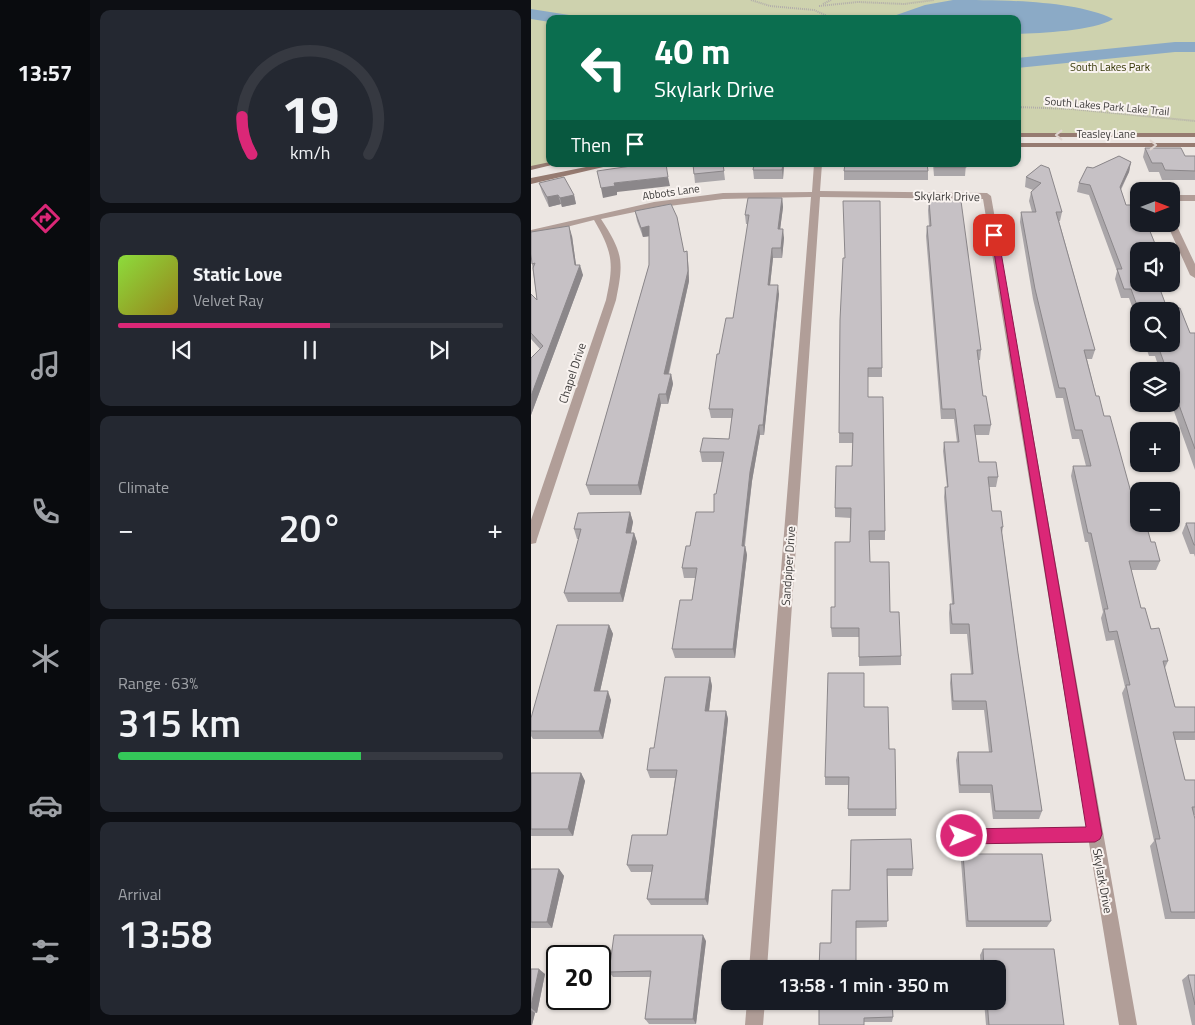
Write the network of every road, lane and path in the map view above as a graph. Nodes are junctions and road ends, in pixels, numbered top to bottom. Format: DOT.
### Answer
graph roads {
  1 [pos="751,0"];
  2 [pos="831,0"];
  3 [pos="934,0"];
  4 [pos="819,6"];
  5 [pos="814,9"];
  6 [pos="825,15"];
  7 [pos="1021,107"];
  8 [pos="1195,121"];
  9 [pos="1021,135"];
  10 [pos="1195,135"];
  11 [pos="1021,144"];
  12 [pos="1195,145"];
  13 [pos="546,165"];
  14 [pos="598,167"];
  15 [pos="818,167"];
  16 [pos="531,168"];
  17 [pos="531,181"];
  18 [pos="816,194"];
  19 [pos="1180,198"];
  20 [pos="1195,198"];
  21 [pos="596,217"];
  22 [pos="1176,232"];
  23 [pos="531,233"];
  24 [pos="1195,275"];
  25 [pos="531,539"];
  26 [pos="1095,834"];
  27 [pos="962,836"];
  28 [pos="759,960"];
  29 [pos="755,1010"];
  30 [pos="754,1025"];
  31 [pos="1128,1025"];
  1 -- 5 [label="path"];
  2 -- 4 [label="path"];
  3 -- 4 [label="path"];
  4 -- 5 [label="path"];
  5 -- 6 [label="path"];
  7 -- 8 [label="path, South Lakes Park Lake Trail"];
  10 -- 9 [label="main road, Teasley Lane, one-way"];
  11 -- 12 [label="main road, Teasley Lane, one-way"];
  13 -- 16 [label="main road"];
  14 -- 17 [label="main road"];
  15 -- 18 [label="street, Sandpiper Drive"];
  18 -- 21 [label="street, Abbots Lane"];
  18 -- 26 [label="street, Skylark Drive"];
  18 -- 28 [label="street, Sandpiper Drive"];
  19 -- 20 [label="street"];
  21 -- 23 [label="street, Abbots Lane"];
  21 -- 25 [label="street, Chapel Drive"];
  22 -- 24 [label="street"];
  26 -- 27 [label="lane"];
  26 -- 31 [label="street, Skylark Drive"];
  29 -- 30 [label="street"];
}
